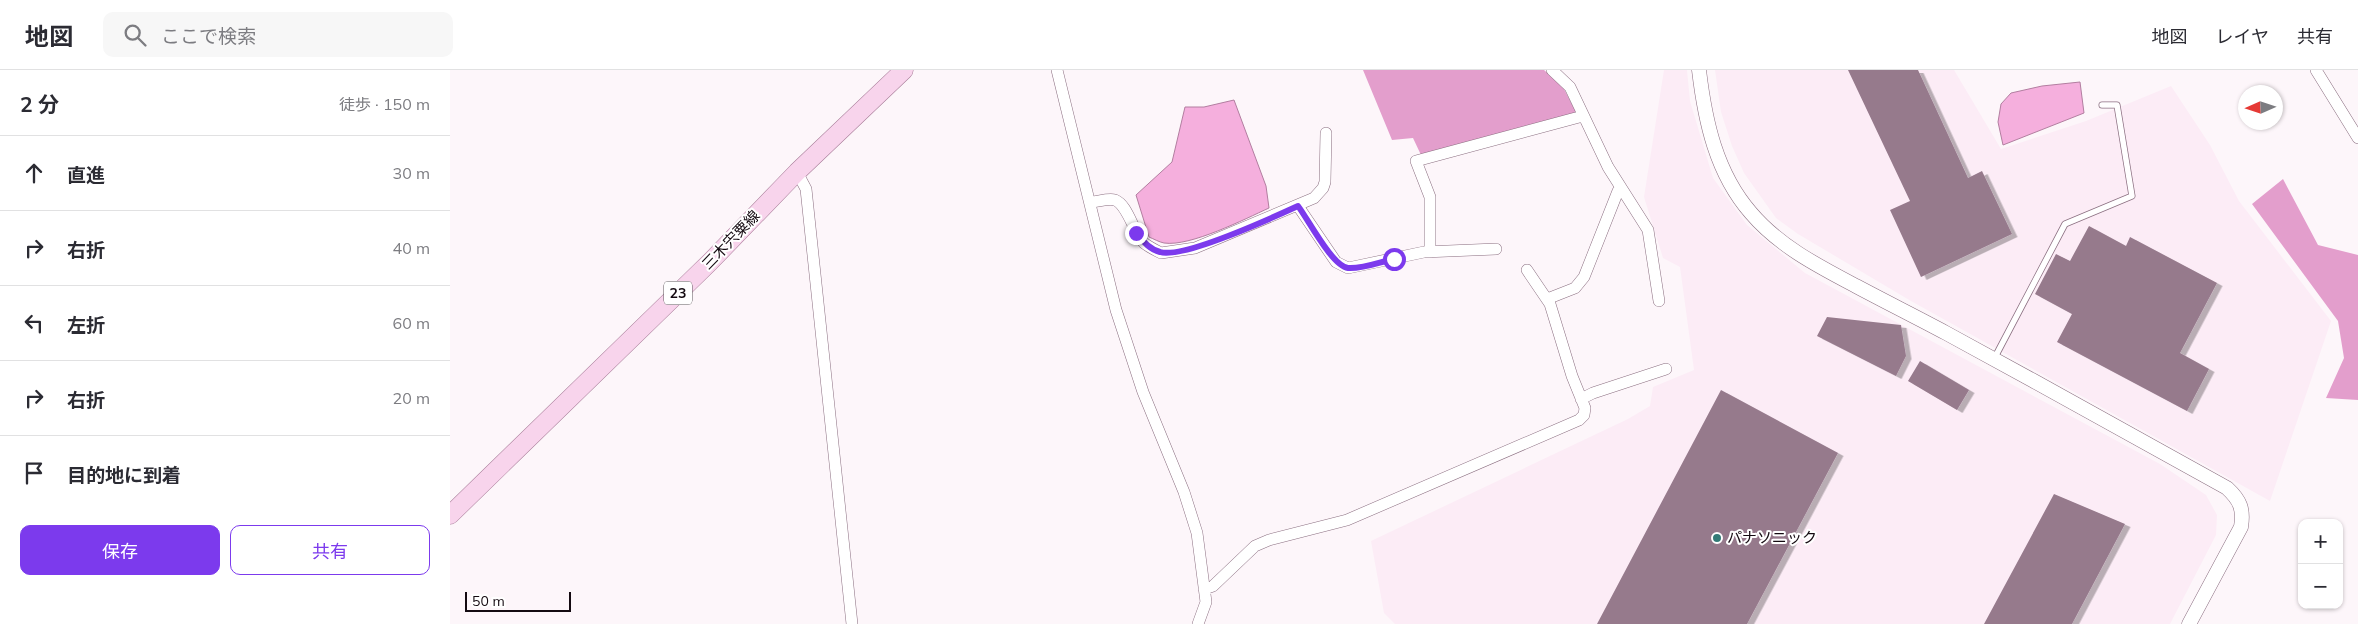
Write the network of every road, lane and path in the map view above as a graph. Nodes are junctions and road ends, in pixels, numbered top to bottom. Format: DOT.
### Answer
graph roads {
  1 [pos="904,70"];
  2 [pos="1057,70"];
  3 [pos="1552,70"];
  4 [pos="1699,70"];
  5 [pos="2316,70"];
  6 [pos="2102,106"];
  7 [pos="1583,116"];
  8 [pos="1326,133"];
  9 [pos="2358,138"];
  10 [pos="797,172"];
  11 [pos="1622,189"];
  12 [pos="1091,202"];
  13 [pos="1298,206"];
  14 [pos="1496,249"];
  15 [pos="1430,252"];
  16 [pos="1527,270"];
  17 [pos="1547,299"];
  18 [pos="1660,302"];
  19 [pos="1994,360"];
  20 [pos="1666,369"];
  21 [pos="1581,399"];
  22 [pos="450,514"];
  23 [pos="1204,589"];
  24 [pos="852,624"];
  25 [pos="1198,624"];
  26 [pos="2189,624"];
  1 -- 10 [label="main road, 三木宍粟線 / 23"];
  2 -- 12 [label="street"];
  3 -- 7 [label="street"];
  4 -- 19 [label="street"];
  5 -- 9 [label="street"];
  6 -- 19 [label="lane"];
  7 -- 11 [label="street"];
  7 -- 15 [label="street"];
  8 -- 13 [label="street"];
  10 -- 22 [label="main road, 三木宍粟線 / 23"];
  10 -- 24 [label="street"];
  11 -- 17 [label="street"];
  11 -- 18 [label="street"];
  12 -- 13 [label="street"];
  12 -- 23 [label="street"];
  13 -- 15 [label="street"];
  14 -- 15 [label="street"];
  16 -- 17 [label="street"];
  17 -- 21 [label="street"];
  19 -- 26 [label="street"];
  20 -- 21 [label="street"];
  21 -- 23 [label="street"];
  23 -- 25 [label="street"];
}
